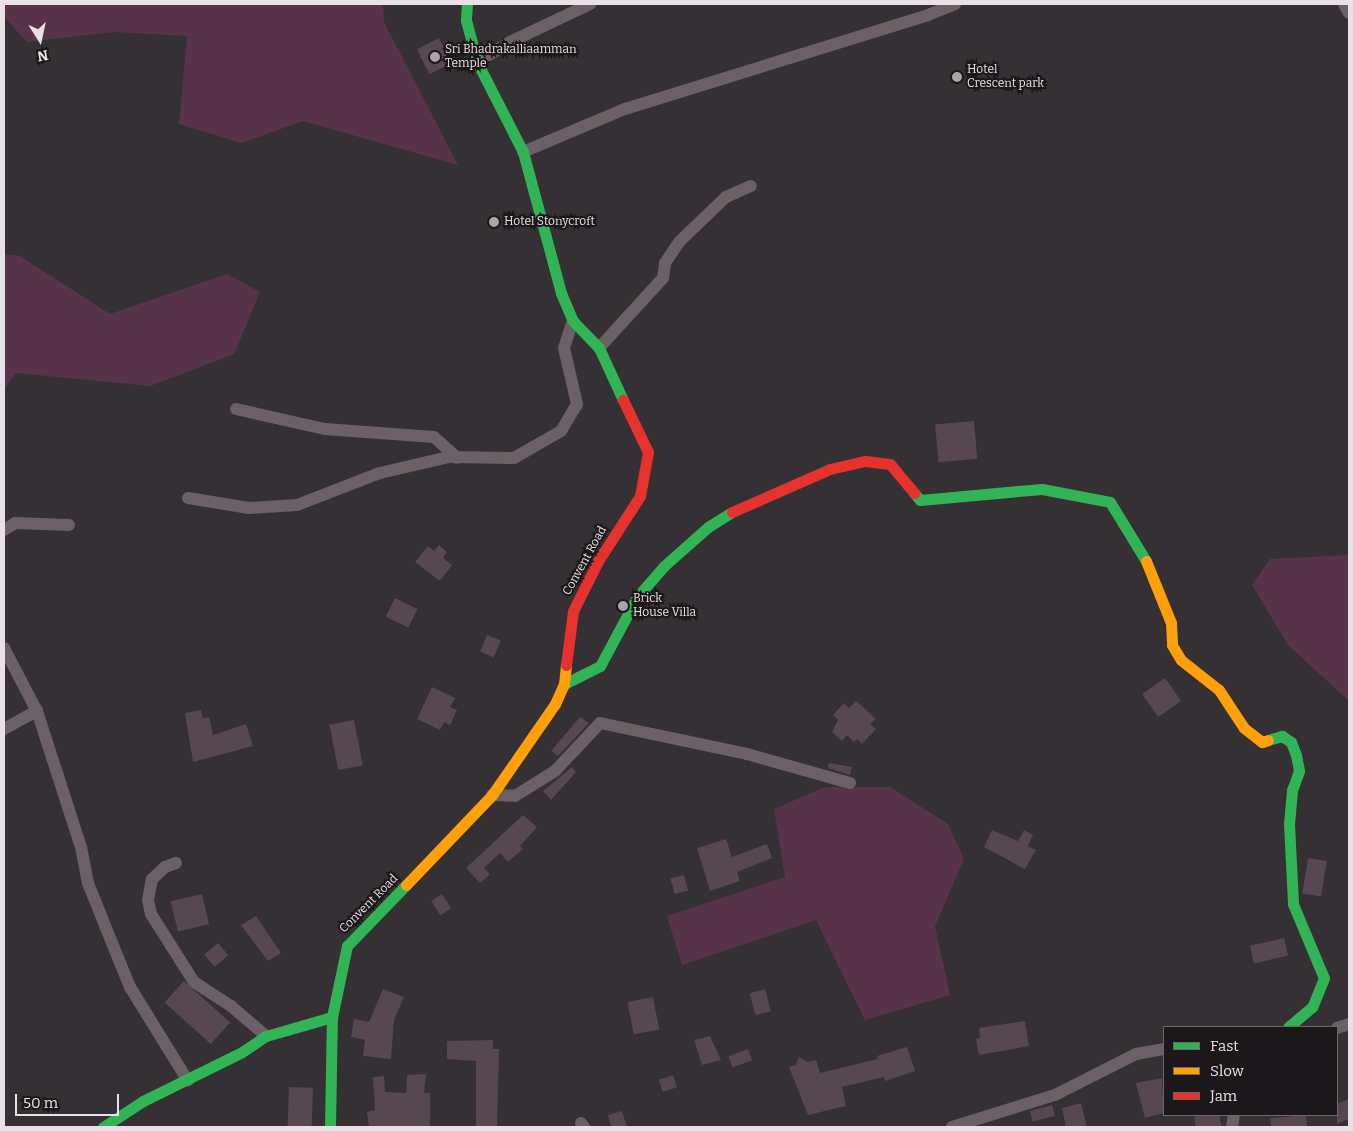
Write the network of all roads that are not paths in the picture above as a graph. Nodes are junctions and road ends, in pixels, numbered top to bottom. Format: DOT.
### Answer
graph roads {
  1 [pos="467,4"];
  2 [pos="590,4"];
  3 [pos="955,4"];
  4 [pos="1344,4"];
  5 [pos="1349,13"];
  6 [pos="478,62"];
  7 [pos="523,152"];
  8 [pos="751,186"];
  9 [pos="573,321"];
  10 [pos="599,348"];
  11 [pos="236,408"];
  12 [pos="457,458"];
  13 [pos="188,498"];
  14 [pos="68,525"];
  15 [pos="4,530"];
  16 [pos="4,648"];
  17 [pos="564,684"];
  18 [pos="37,711"];
  19 [pos="4,729"];
  20 [pos="850,784"];
  21 [pos="492,795"];
  22 [pos="176,863"];
  23 [pos="332,1017"];
  24 [pos="1289,1026"];
  25 [pos="266,1036"];
  26 [pos="1163,1049"];
  27 [pos="188,1081"];
  28 [pos="103,1127"];
  29 [pos="330,1127"];
  30 [pos="952,1127"];
  1 -- 6 [label="street, Convent Road"];
  2 -- 6 [label="street"];
  3 -- 7 [label="street"];
  4 -- 5 [label="street"];
  6 -- 7 [label="street, Convent Road"];
  7 -- 9 [label="street, Convent Road"];
  8 -- 10 [label="street"];
  9 -- 10 [label="street, Convent Road"];
  9 -- 12 [label="street"];
  10 -- 17 [label="street, Convent Road"];
  11 -- 12 [label="street"];
  12 -- 13 [label="street"];
  14 -- 15 [label="street"];
  16 -- 18 [label="street"];
  17 -- 21 [label="street, Convent Road"];
  17 -- 24 [label="street"];
  18 -- 19 [label="street"];
  18 -- 27 [label="street"];
  20 -- 21 [label="street"];
  21 -- 23 [label="street, Convent Road"];
  22 -- 25 [label="street"];
  23 -- 25 [label="street"];
  23 -- 29 [label="street, Convent Road"];
  25 -- 27 [label="street"];
  26 -- 30 [label="street"];
  27 -- 28 [label="street"];
}
